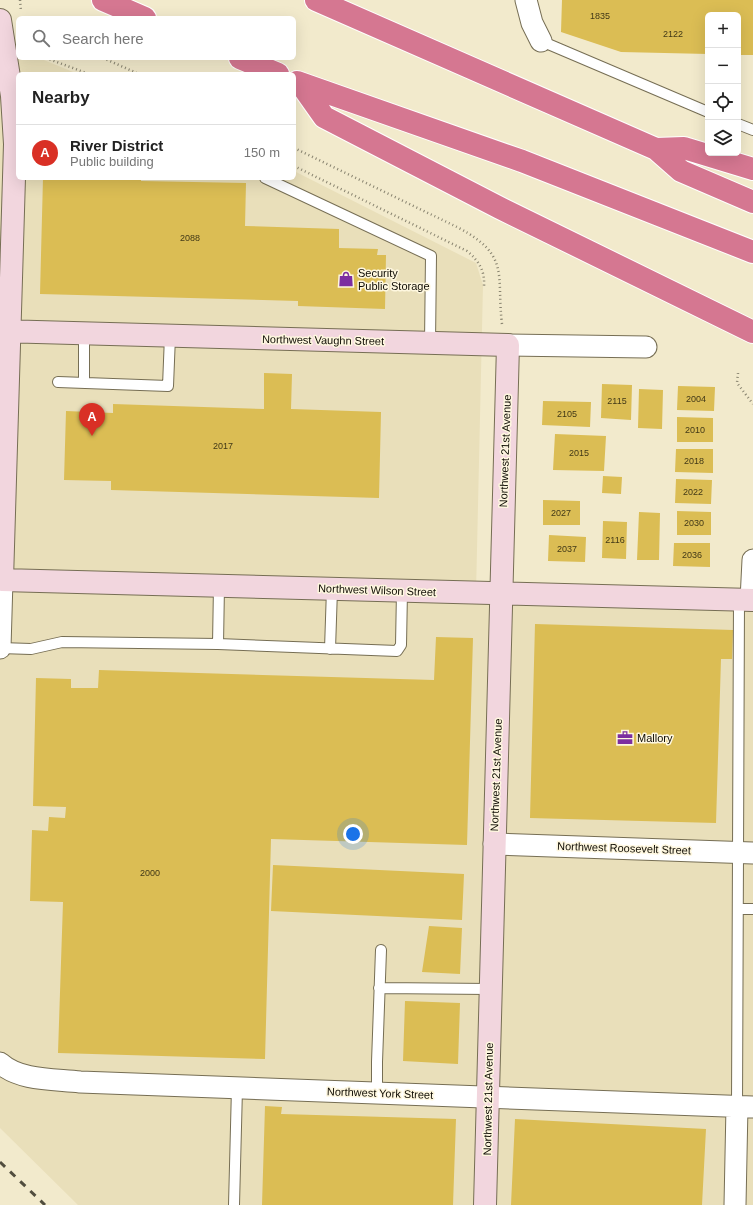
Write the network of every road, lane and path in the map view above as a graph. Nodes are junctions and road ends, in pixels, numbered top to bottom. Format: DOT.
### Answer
graph roads {
  1 [pos="316,0"];
  2 [pos="526,0"];
  3 [pos="108,2"];
  4 [pos="140,16"];
  5 [pos="0,20"];
  6 [pos="541,41"];
  7 [pos="51,60"];
  8 [pos="108,60"];
  9 [pos="245,60"];
  10 [pos="83,72"];
  11 [pos="134,72"];
  12 [pos="273,72"];
  13 [pos="9,81"];
  14 [pos="297,82"];
  15 [pos="705,111"];
  16 [pos="741,125"];
  17 [pos="753,130"];
  18 [pos="296,149"];
  19 [pos="656,149"];
  20 [pos="296,167"];
  21 [pos="753,169"];
  22 [pos="269,180"];
  23 [pos="753,202"];
  24 [pos="753,252"];
  25 [pos="484,286"];
  26 [pos="4,331"];
  27 [pos="753,332"];
  28 [pos="84,333"];
  29 [pos="170,336"];
  30 [pos="430,343"];
  31 [pos="508,345"];
  32 [pos="646,347"];
  33 [pos="738,373"];
  34 [pos="58,382"];
  35 [pos="84,383"];
  36 [pos="753,404"];
  37 [pos="2,522"];
  38 [pos="753,560"];
  39 [pos="2,580"];
  40 [pos="220,586"];
  41 [pos="332,589"];
  42 [pos="402,591"];
  43 [pos="501,594"];
  44 [pos="748,600"];
  45 [pos="218,644"];
  46 [pos="0,648"];
  47 [pos="330,649"];
  48 [pos="494,844"];
  49 [pos="746,853"];
  50 [pos="738,909"];
  51 [pos="753,909"];
  52 [pos="381,950"];
  53 [pos="379,988"];
  54 [pos="490,989"];
  55 [pos="4,1066"];
  56 [pos="237,1088"];
  57 [pos="377,1093"];
  58 [pos="488,1097"];
  59 [pos="745,1106"];
  60 [pos="234,1205"];
  61 [pos="485,1205"];
  62 [pos="735,1205"];
  1 -- 19 [label="highway"];
  2 -- 6 [label="street"];
  3 -- 4 [label="highway"];
  5 -- 13 [label="street"];
  6 -- 15 [label="lane"];
  7 -- 10 [label="path"];
  8 -- 11 [label="path"];
  9 -- 12 [label="highway"];
  13 -- 26 [label="street"];
  14 -- 24 [label="highway"];
  14 -- 27 [label="highway"];
  16 -- 17 [label="lane"];
  18 -- 31 [label="path"];
  19 -- 21 [label="highway"];
  19 -- 23 [label="highway"];
  20 -- 25 [label="path"];
  22 -- 30 [label="lane"];
  26 -- 28 [label="street, Northwest Vaughn Street"];
  26 -- 37 [label="street"];
  28 -- 29 [label="street, Northwest Vaughn Street"];
  28 -- 35 [label="lane"];
  29 -- 30 [label="street, Northwest Vaughn Street"];
  29 -- 35 [label="lane"];
  30 -- 31 [label="street, Northwest Vaughn Street"];
  31 -- 32 [label="street, Northwest Vaughn Street"];
  31 -- 43 [label="street, Northwest 21st Avenue"];
  33 -- 36 [label="path"];
  34 -- 35 [label="lane"];
  37 -- 39 [label="street"];
  38 -- 44 [label="street"];
  39 -- 40 [label="street, Northwest Wilson Street"];
  39 -- 46 [label="street"];
  40 -- 41 [label="street, Northwest Wilson Street"];
  40 -- 45 [label="lane"];
  41 -- 42 [label="street, Northwest Wilson Street"];
  41 -- 47 [label="lane"];
  42 -- 43 [label="street, Northwest Wilson Street"];
  42 -- 47 [label="lane"];
  43 -- 44 [label="street, Northwest Wilson Street"];
  43 -- 48 [label="street, Northwest 21st Avenue"];
  44 -- 49 [label="lane"];
  45 -- 46 [label="lane"];
  45 -- 47 [label="lane"];
  48 -- 49 [label="street, Northwest Roosevelt Street"];
  48 -- 54 [label="street, Northwest 21st Avenue"];
  49 -- 50 [label="lane"];
  50 -- 51 [label="lane"];
  50 -- 59 [label="lane"];
  52 -- 53 [label="lane"];
  53 -- 54 [label="lane"];
  53 -- 57 [label="lane"];
  54 -- 58 [label="street, Northwest 21st Avenue"];
  55 -- 56 [label="street, Northwest York Street"];
  56 -- 57 [label="street, Northwest York Street"];
  56 -- 60 [label="lane"];
  57 -- 58 [label="street, Northwest York Street"];
  58 -- 59 [label="street, Northwest York Street"];
  58 -- 61 [label="street, Northwest 21st Avenue"];
  59 -- 62 [label="street"];
}
